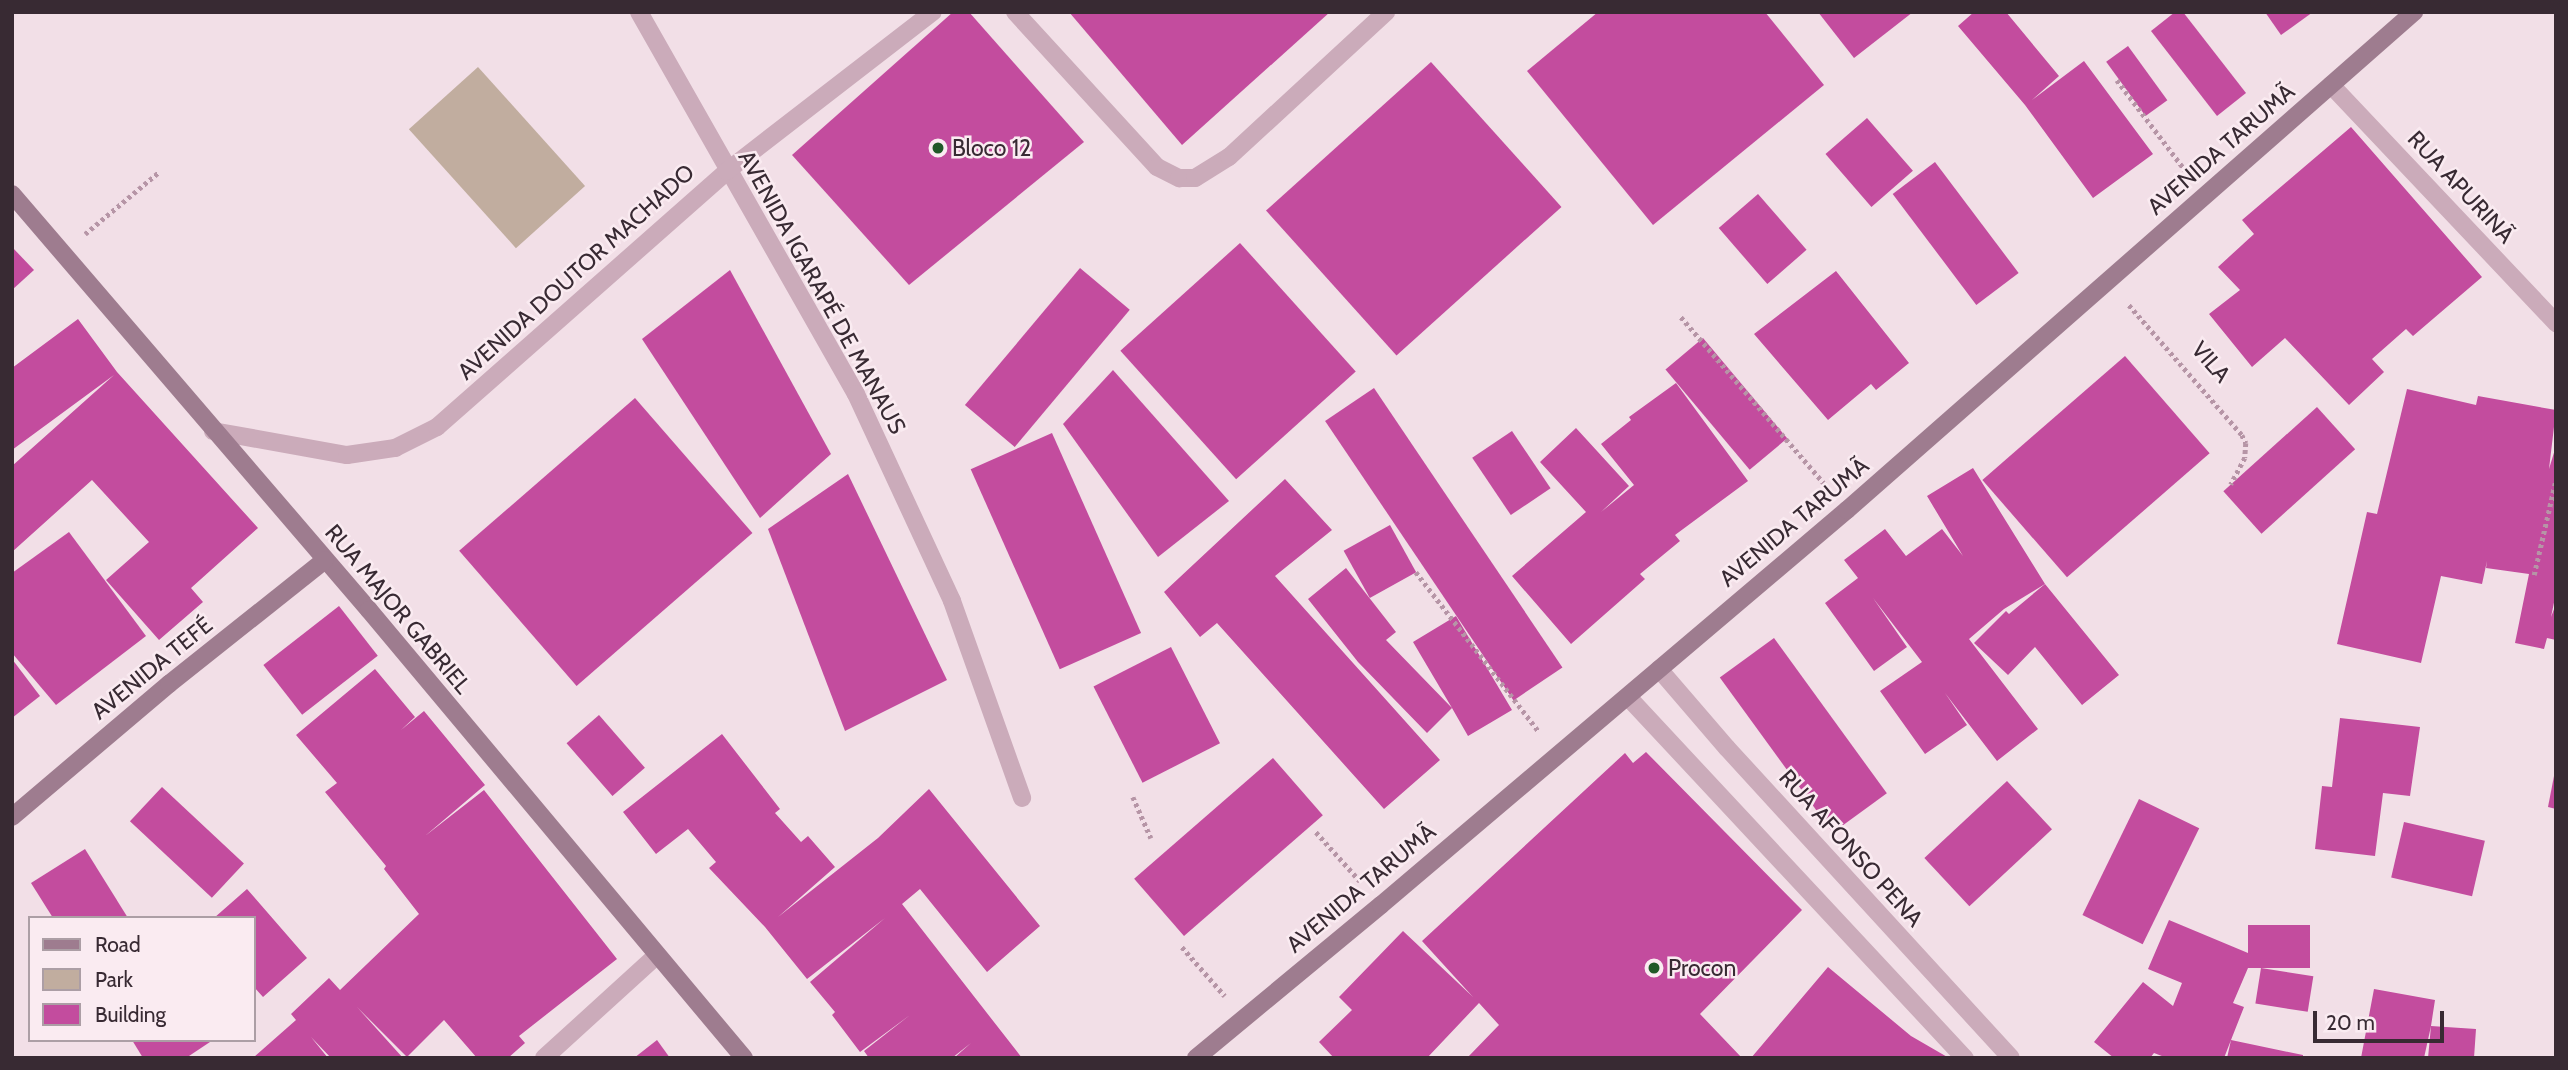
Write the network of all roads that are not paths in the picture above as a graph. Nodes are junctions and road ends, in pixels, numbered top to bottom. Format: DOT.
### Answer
graph roads {
  1 [pos="639,12"];
  2 [pos="933,12"];
  3 [pos="1015,12"];
  4 [pos="1386,12"];
  5 [pos="2414,12"];
  6 [pos="2331,85"];
  7 [pos="727,171"];
  8 [pos="12,194"];
  9 [pos="2556,323"];
  10 [pos="213,431"];
  11 [pos="325,560"];
  12 [pos="1659,669"];
  13 [pos="1628,696"];
  14 [pos="1022,798"];
  15 [pos="12,817"];
  16 [pos="657,955"];
  17 [pos="1954,1054"];
  18 [pos="544,1058"];
  19 [pos="744,1058"];
  20 [pos="1196,1058"];
  21 [pos="2011,1058"];
  1 -- 7 [label="street, AVENIDA IGARAPÉ DE MANAUS"];
  2 -- 7 [label="street, AVENIDA DOUTOR MACHADO"];
  3 -- 4 [label="street"];
  5 -- 6 [label="street, AVENIDA TARUMÃ"];
  6 -- 9 [label="street, RUA APURINÃ"];
  6 -- 12 [label="street, AVENIDA TARUMÃ"];
  7 -- 10 [label="street, AVENIDA DOUTOR MACHADO"];
  7 -- 14 [label="street, AVENIDA IGARAPÉ DE MANAUS"];
  8 -- 10 [label="street, RUA MAJOR GABRIEL"];
  10 -- 11 [label="street, RUA MAJOR GABRIEL"];
  11 -- 15 [label="street, AVENIDA TEFÉ"];
  11 -- 16 [label="street, RUA MAJOR GABRIEL"];
  12 -- 13 [label="street, AVENIDA TARUMÃ"];
  12 -- 21 [label="street, RUA AFONSO PENA"];
  13 -- 17 [label="street"];
  13 -- 20 [label="street, AVENIDA TARUMÃ"];
  16 -- 18 [label="street"];
  16 -- 19 [label="street, RUA MAJOR GABRIEL"];
}
